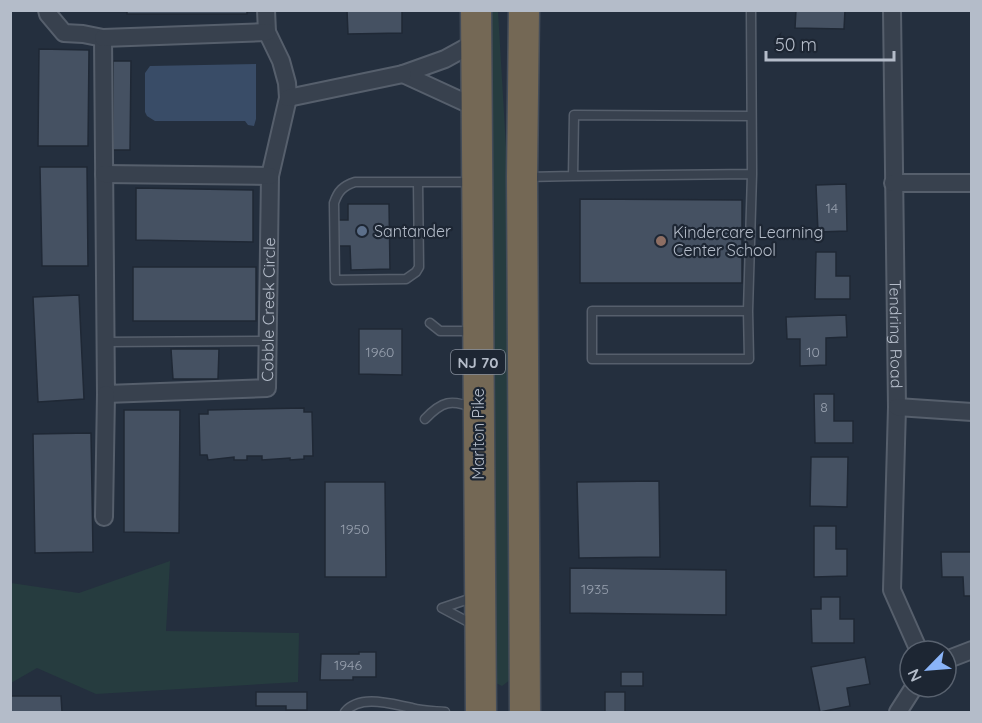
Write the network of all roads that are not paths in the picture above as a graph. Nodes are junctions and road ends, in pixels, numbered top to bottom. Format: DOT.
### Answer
graph roads {
  1 [pos="47,10"];
  2 [pos="266,10"];
  3 [pos="476,10"];
  4 [pos="508,10"];
  5 [pos="524,10"];
  6 [pos="751,10"];
  7 [pos="892,10"];
  8 [pos="267,32"];
  9 [pos="103,38"];
  10 [pos="476,42"];
  11 [pos="403,74"];
  12 [pos="288,98"];
  13 [pos="477,108"];
  14 [pos="752,116"];
  15 [pos="104,174"];
  16 [pos="752,174"];
  17 [pos="270,176"];
  18 [pos="573,176"];
  19 [pos="522,177"];
  20 [pos="418,182"];
  21 [pos="477,182"];
  22 [pos="893,183"];
  23 [pos="972,183"];
  24 [pos="748,311"];
  25 [pos="430,323"];
  26 [pos="477,331"];
  27 [pos="268,341"];
  28 [pos="105,342"];
  29 [pos="106,394"];
  30 [pos="897,407"];
  31 [pos="478,409"];
  32 [pos="972,412"];
  33 [pos="424,419"];
  34 [pos="104,517"];
  35 [pos="914,639"];
  36 [pos="906,699"];
  37 [pos="345,712"];
  38 [pos="445,712"];
  39 [pos="481,712"];
  40 [pos="525,712"];
  41 [pos="898,712"];
  1 -- 9 [label="street"];
  2 -- 8 [label="street, Cobble Creek Circle"];
  3 -- 10 [label="highway, Marlton Pike / NJ 70"];
  4 -- 19 [label="highway"];
  5 -- 19 [label="highway, NJ 70"];
  6 -- 14 [label="lane"];
  7 -- 22 [label="street, Tendring Road"];
  8 -- 9 [label="street"];
  8 -- 12 [label="street, Cobble Creek Circle"];
  9 -- 15 [label="street"];
  10 -- 11 [label="street"];
  10 -- 13 [label="highway, Marlton Pike / NJ 70"];
  11 -- 12 [label="street"];
  11 -- 13 [label="street"];
  12 -- 17 [label="street, Cobble Creek Circle"];
  13 -- 21 [label="highway, Marlton Pike / NJ 70"];
  14 -- 16 [label="lane"];
  14 -- 18 [label="lane"];
  15 -- 17 [label="street"];
  15 -- 28 [label="street"];
  16 -- 18 [label="lane"];
  16 -- 24 [label="lane"];
  17 -- 27 [label="street, Cobble Creek Circle"];
  18 -- 19 [label="lane"];
  19 -- 40 [label="highway, NJ 70"];
  20 -- 20 [label="lane"];
  20 -- 21 [label="lane"];
  21 -- 26 [label="highway, Marlton Pike / NJ 70"];
  22 -- 23 [label="street"];
  22 -- 30 [label="street, Tendring Road"];
  24 -- 24 [label="lane"];
  25 -- 26 [label="lane"];
  26 -- 31 [label="highway, Marlton Pike / NJ 70"];
  27 -- 28 [label="lane"];
  27 -- 29 [label="street, Cobble Creek Circle"];
  28 -- 29 [label="street"];
  29 -- 34 [label="street"];
  30 -- 32 [label="street"];
  30 -- 35 [label="street, Tendring Road"];
  31 -- 33 [label="lane"];
  31 -- 39 [label="highway, Marlton Pike / NJ 70"];
  36 -- 41 [label="street"];
  37 -- 38 [label="lane"];
}
